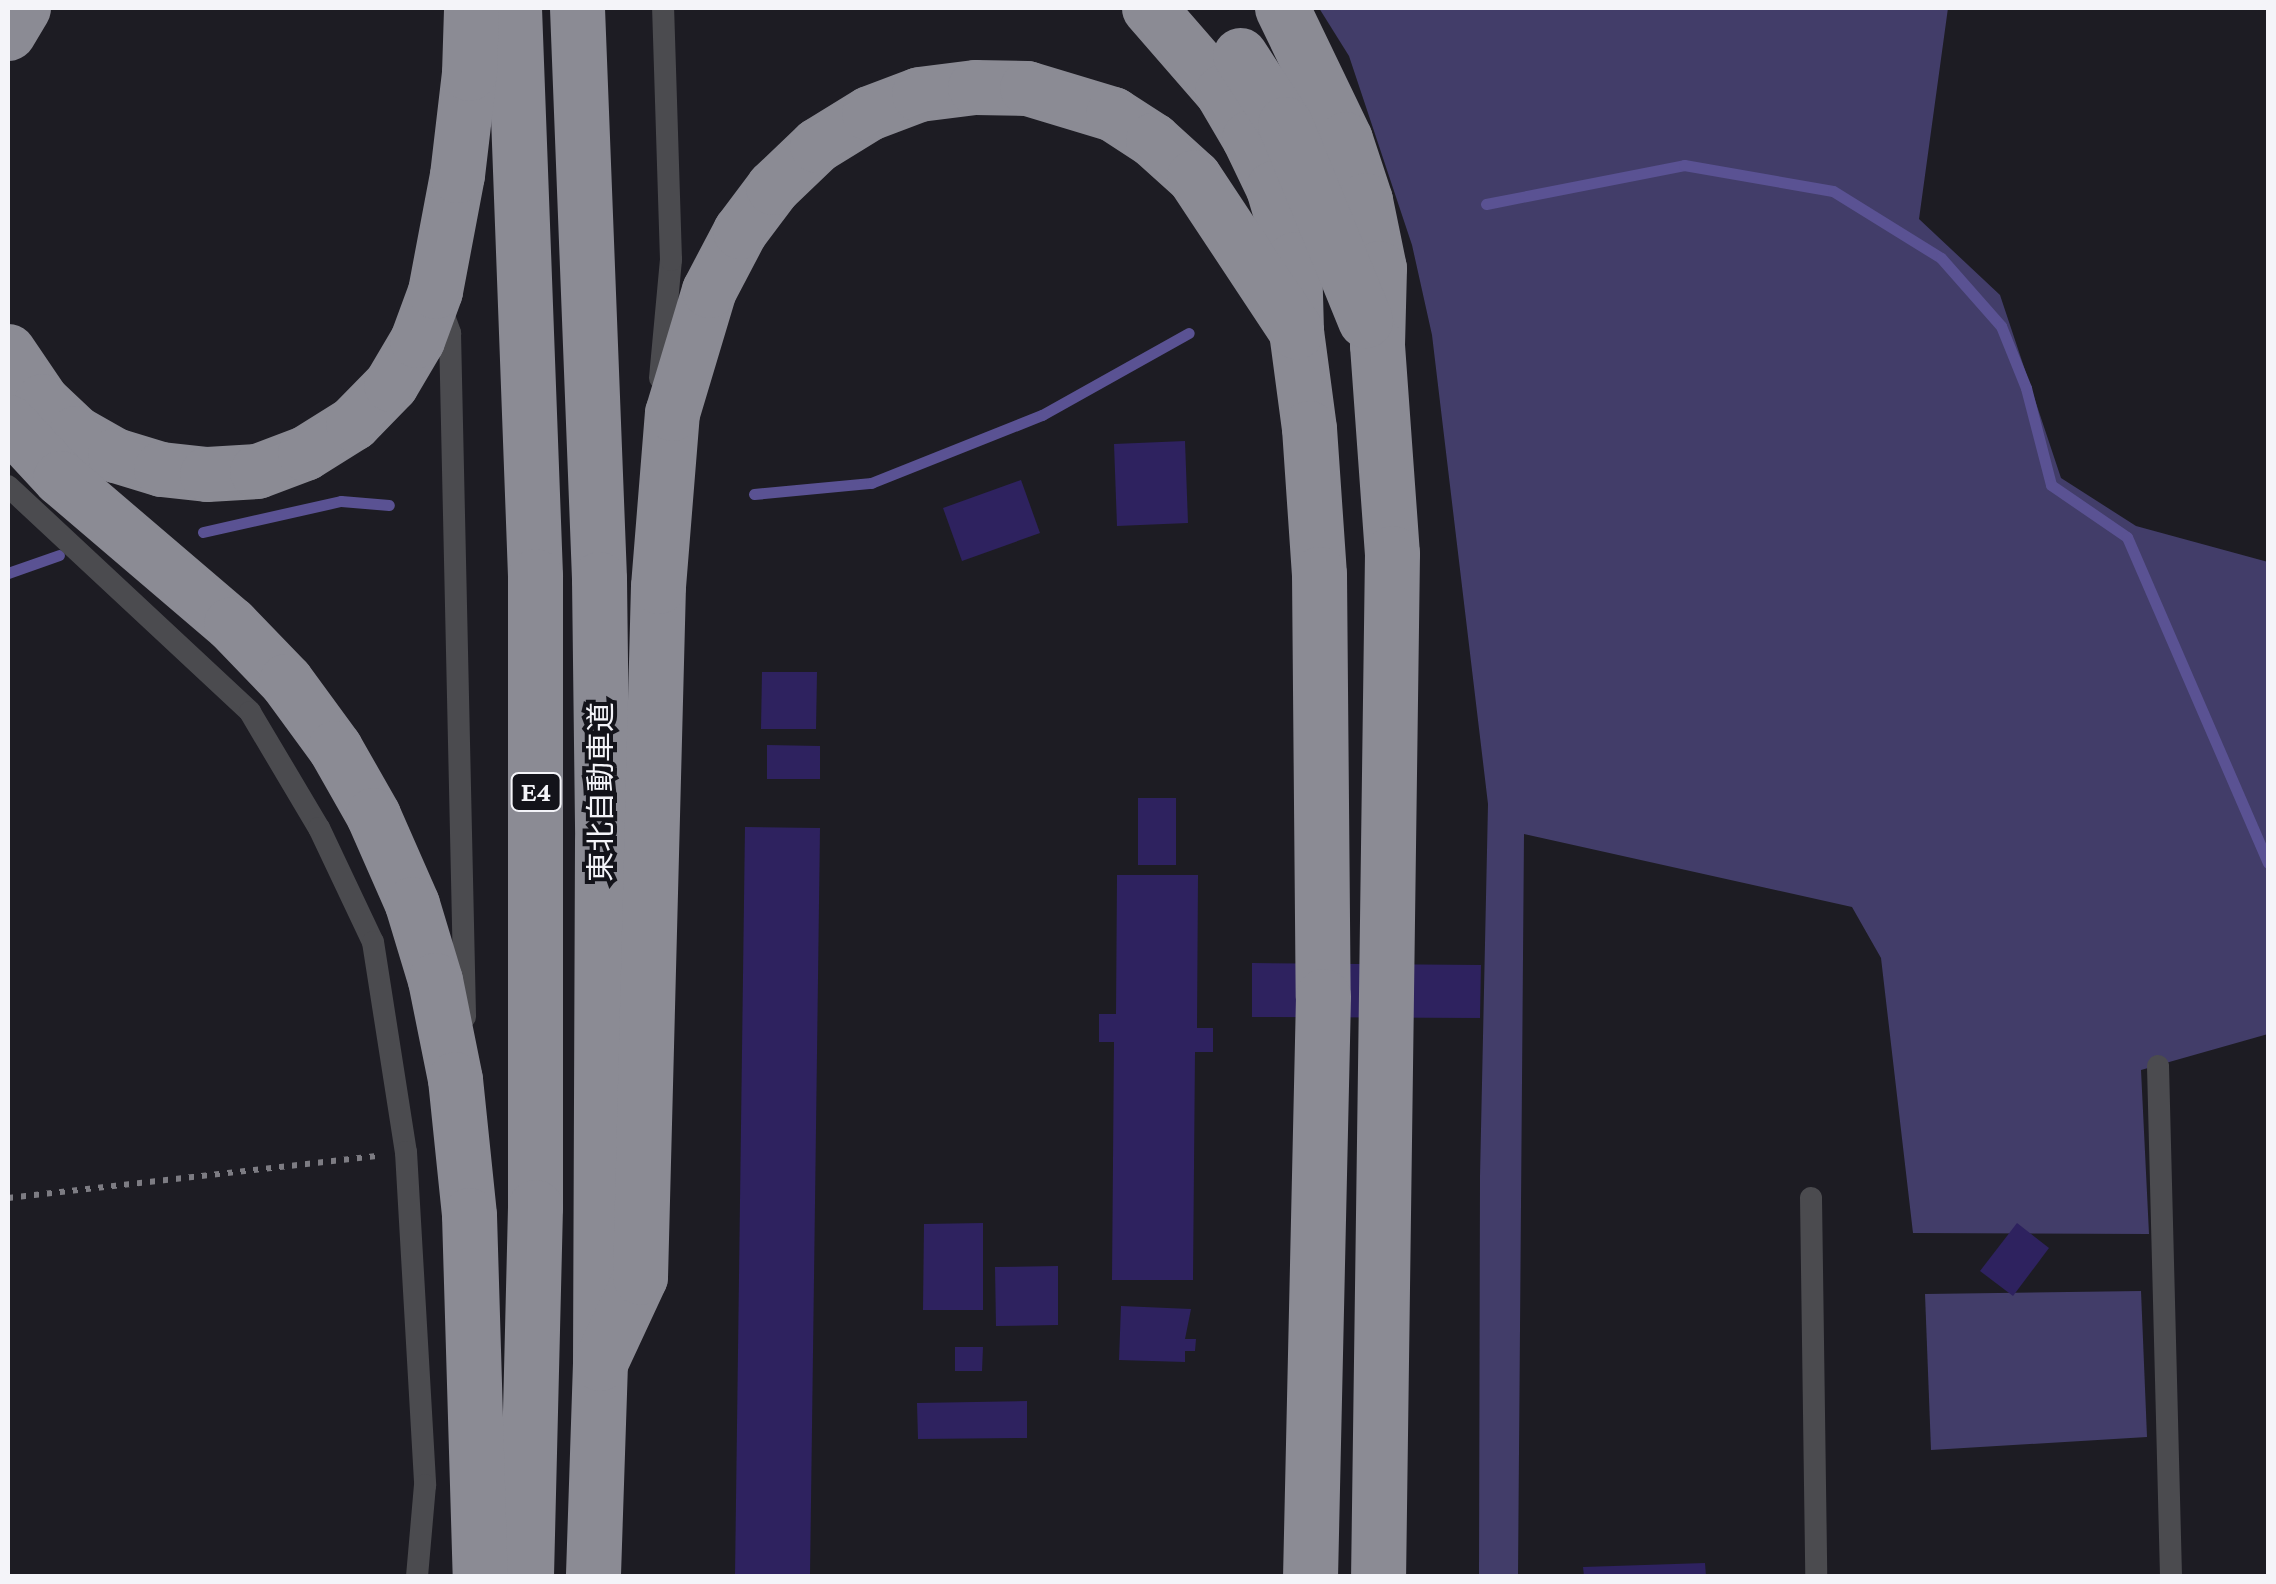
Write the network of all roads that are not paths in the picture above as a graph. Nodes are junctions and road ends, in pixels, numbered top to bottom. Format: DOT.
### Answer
graph roads {
  1 [pos="23,8"];
  2 [pos="471,8"];
  3 [pos="514,8"];
  4 [pos="576,8"];
  5 [pos="663,8"];
  6 [pos="1150,8"];
  7 [pos="1200,8"];
  8 [pos="1282,8"];
  9 [pos="8,33"];
  10 [pos="436,291"];
  11 [pos="1296,331"];
  12 [pos="1377,345"];
  13 [pos="8,351"];
  14 [pos="672,413"];
  15 [pos="8,422"];
  16 [pos="8,486"];
  17 [pos="2158,1066"];
  18 [pos="455,1079"];
  19 [pos="1811,1198"];
  20 [pos="600,1363"];
  21 [pos="417,1576"];
  22 [pos="480,1576"];
  23 [pos="526,1576"];
  24 [pos="593,1576"];
  25 [pos="1310,1576"];
  26 [pos="1378,1576"];
  27 [pos="1816,1576"];
  28 [pos="2171,1576"];
  1 -- 9 [label="highway"];
  2 -- 10 [label="highway"];
  3 -- 23 [label="highway, E4"];
  4 -- 20 [label="highway, 東北自動車道 / E4"];
  5 -- 14 [label="lane"];
  6 -- 11 [label="highway"];
  7 -- 12 [label="highway"];
  8 -- 12 [label="highway"];
  10 -- 13 [label="highway"];
  10 -- 18 [label="lane"];
  11 -- 14 [label="highway"];
  11 -- 25 [label="highway"];
  12 -- 26 [label="highway"];
  14 -- 20 [label="highway"];
  15 -- 18 [label="highway"];
  16 -- 21 [label="lane"];
  17 -- 28 [label="lane"];
  18 -- 22 [label="highway"];
  19 -- 27 [label="lane"];
  20 -- 24 [label="highway, 東北自動車道 / E4"];
}
